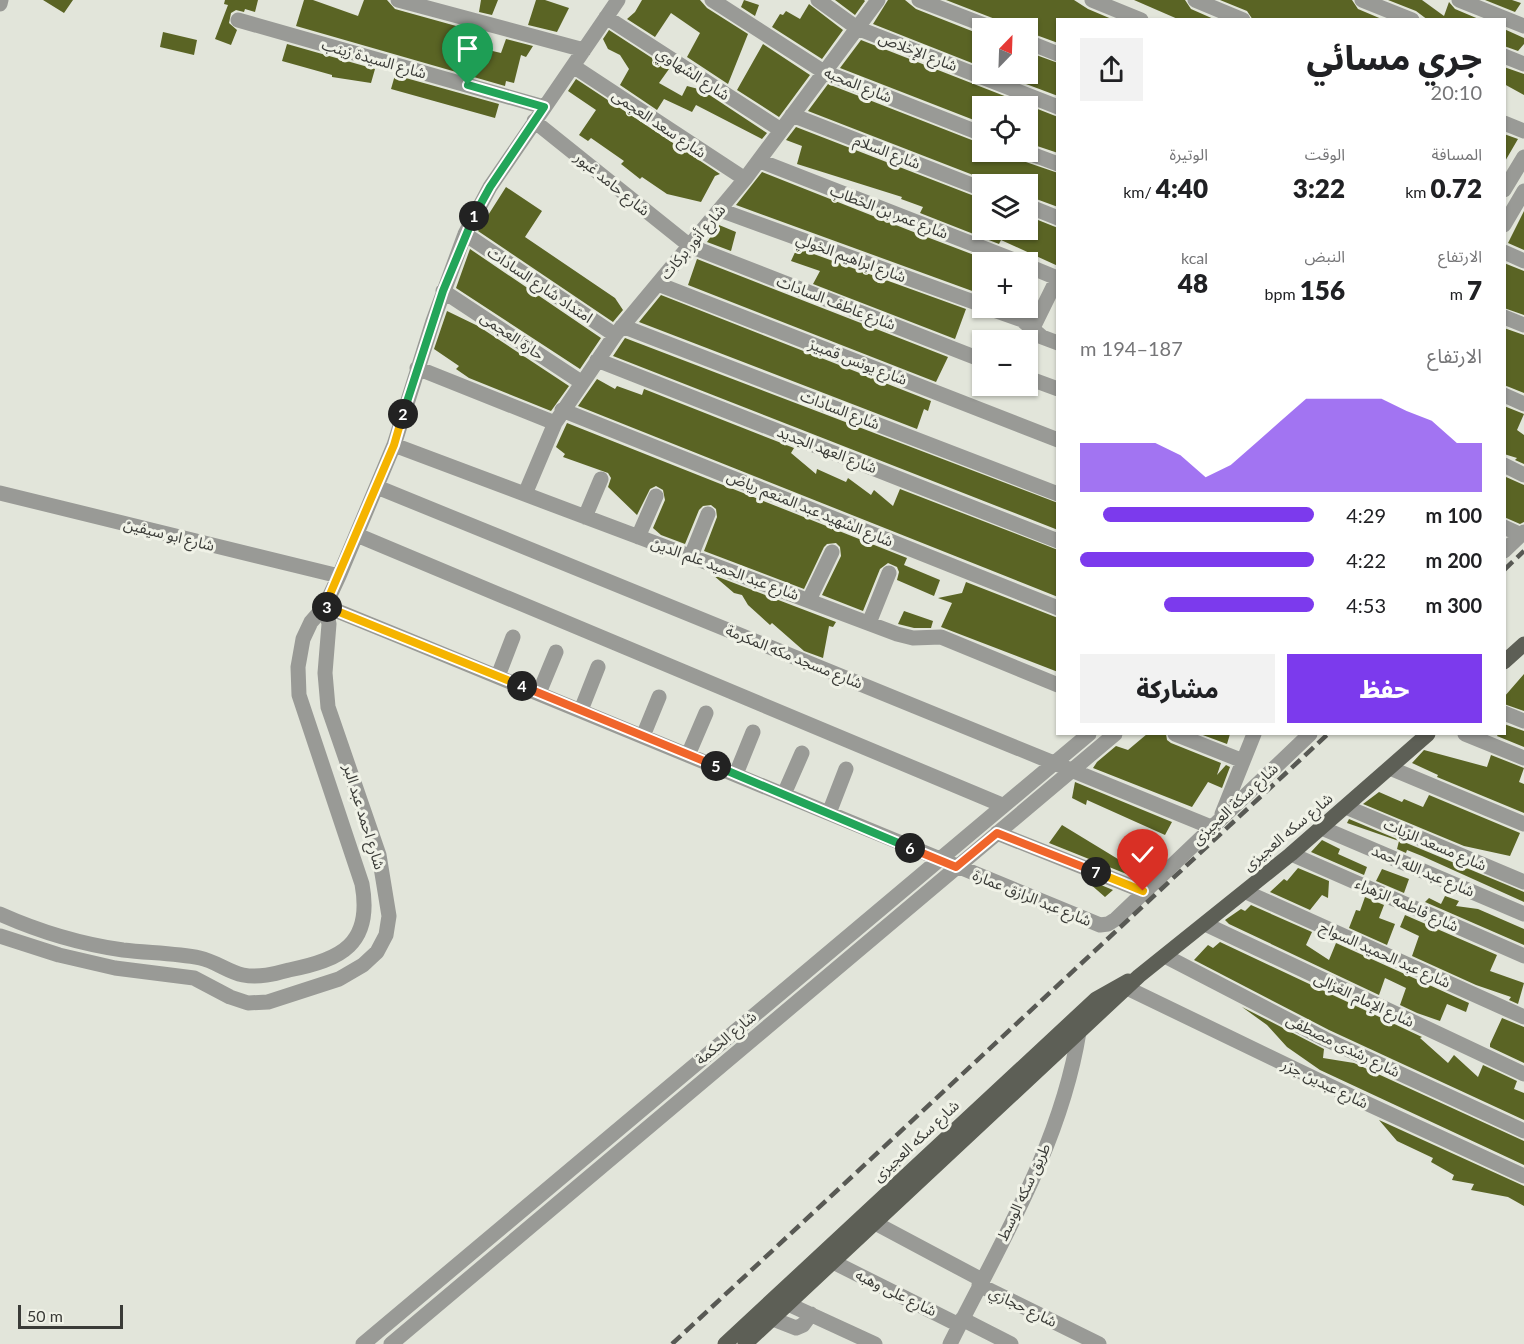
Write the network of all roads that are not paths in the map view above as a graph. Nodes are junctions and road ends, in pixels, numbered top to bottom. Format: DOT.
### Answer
graph roads {
  1 [pos="1,0"];
  2 [pos="398,0"];
  3 [pos="712,0"];
  4 [pos="818,0"];
  5 [pos="878,0"];
  6 [pos="919,0"];
  7 [pos="1092,0"];
  8 [pos="1195,0"];
  9 [pos="1362,0"];
  10 [pos="1459,0"];
  11 [pos="612,1"];
  12 [pos="0,4"];
  13 [pos="606,17"];
  14 [pos="1136,18"];
  15 [pos="1237,18"];
  16 [pos="1407,18"];
  17 [pos="1504,18"];
  18 [pos="1506,19"];
  19 [pos="238,20"];
  20 [pos="972,20"];
  21 [pos="1524,26"];
  22 [pos="857,28"];
  23 [pos="1038,46"];
  24 [pos="584,50"];
  25 [pos="1056,53"];
  26 [pos="1506,57"];
  27 [pos="1524,64"];
  28 [pos="573,66"];
  29 [pos="824,72"];
  30 [pos="1056,106"];
  31 [pos="544,107"];
  32 [pos="792,115"];
  33 [pos="534,121"];
  34 [pos="1506,124"];
  35 [pos="781,130"];
  36 [pos="972,130"];
  37 [pos="1524,131"];
  38 [pos="1038,156"];
  39 [pos="760,161"];
  40 [pos="1056,163"];
  41 [pos="1517,166"];
  42 [pos="745,180"];
  43 [pos="972,185"];
  44 [pos="1506,186"];
  45 [pos="1523,194"];
  46 [pos="720,210"];
  47 [pos="1038,210"];
  48 [pos="1056,217"];
  49 [pos="1506,222"];
  50 [pos="465,234"];
  51 [pos="690,246"];
  52 [pos="993,252"];
  53 [pos="1506,253"];
  54 [pos="1524,261"];
  55 [pos="1038,270"];
  56 [pos="1056,277"];
  57 [pos="1056,282"];
  58 [pos="658,284"];
  59 [pos="443,291"];
  60 [pos="972,301"];
  61 [pos="1051,309"];
  62 [pos="1016,318"];
  63 [pos="1506,318"];
  64 [pos="1524,325"];
  65 [pos="618,330"];
  66 [pos="1027,330"];
  67 [pos="1034,330"];
  68 [pos="1038,336"];
  69 [pos="1056,342"];
  70 [pos="972,356"];
  71 [pos="597,360"];
  72 [pos="417,368"];
  73 [pos="581,382"];
  74 [pos="1038,382"];
  75 [pos="1056,389"];
  76 [pos="1506,395"];
  77 [pos="1524,404"];
  78 [pos="559,416"];
  79 [pos="1056,439"];
  80 [pos="394,445"];
  81 [pos="1506,466"];
  82 [pos="1524,474"];
  83 [pos="601,479"];
  84 [pos="377,487"];
  85 [pos="0,493"];
  86 [pos="1056,493"];
  87 [pos="525,494"];
  88 [pos="656,496"];
  89 [pos="708,514"];
  90 [pos="585,517"];
  91 [pos="1506,528"];
  92 [pos="1523,533"];
  93 [pos="357,535"];
  94 [pos="638,537"];
  95 [pos="1056,540"];
  96 [pos="1506,549"];
  97 [pos="832,552"];
  98 [pos="691,556"];
  99 [pos="889,573"];
  100 [pos="339,576"];
  101 [pos="809,600"];
  102 [pos="325,606"];
  103 [pos="1056,607"];
  104 [pos="869,623"];
  105 [pos="513,637"];
  106 [pos="556,652"];
  107 [pos="598,667"];
  108 [pos="498,676"];
  109 [pos="1056,684"];
  110 [pos="539,693"];
  111 [pos="659,697"];
  112 [pos="581,710"];
  113 [pos="706,713"];
  114 [pos="1506,714"];
  115 [pos="1524,721"];
  116 [pos="753,732"];
  117 [pos="1088,735"];
  118 [pos="1115,735"];
  119 [pos="1178,735"];
  120 [pos="1254,735"];
  121 [pos="1309,735"];
  122 [pos="1427,735"];
  123 [pos="1468,735"];
  124 [pos="643,736"];
  125 [pos="802,753"];
  126 [pos="688,755"];
  127 [pos="1524,759"];
  128 [pos="1243,761"];
  129 [pos="1054,762"];
  130 [pos="1390,768"];
  131 [pos="846,769"];
  132 [pos="1071,771"];
  133 [pos="736,774"];
  134 [pos="784,794"];
  135 [pos="1002,806"];
  136 [pos="1346,807"];
  137 [pos="829,813"];
  138 [pos="1216,823"];
  139 [pos="1524,825"];
  140 [pos="1322,828"];
  141 [pos="997,833"];
  142 [pos="1291,854"];
  143 [pos="938,860"];
  144 [pos="956,867"];
  145 [pos="1524,882"];
  146 [pos="1143,891"];
  147 [pos="1246,892"];
  148 [pos="0,914"];
  149 [pos="1524,914"];
  150 [pos="1108,924"];
  151 [pos="1205,924"];
  152 [pos="0,936"];
  153 [pos="1165,956"];
  154 [pos="1524,956"];
  155 [pos="1139,976"];
  156 [pos="1127,988"];
  157 [pos="1524,1017"];
  158 [pos="1079,1032"];
  159 [pos="1524,1074"];
  160 [pos="1524,1131"];
  161 [pos="1524,1176"];
  162 [pos="875,1223"];
  163 [pos="833,1262"];
  164 [pos="980,1283"];
  165 [pos="788,1304"];
  166 [pos="811,1314"];
  167 [pos="773,1318"];
  168 [pos="961,1322"];
  169 [pos="750,1343"];
  170 [pos="363,1344"];
  171 [pos="391,1344"];
  172 [pos="725,1344"];
  173 [pos="875,1344"];
  174 [pos="950,1344"];
  175 [pos="1011,1344"];
  176 [pos="1099,1344"];
  1 -- 12 [label="street"];
  2 -- 24 [label="street"];
  3 -- 29 [label="street, شارع المحبه"];
  4 -- 22 [label="street, شارع الإخلاص"];
  5 -- 22 [label="street, شارع أنور بركات"];
  6 -- 20 [label="street"];
  7 -- 14 [label="street"];
  8 -- 15 [label="street"];
  9 -- 16 [label="street"];
  10 -- 17 [label="street"];
  11 -- 13 [label="street, شارع احمد عبد البر"];
  13 -- 24 [label="street, شارع احمد عبد البر"];
  13 -- 35 [label="street, شارع الشهاوي"];
  18 -- 21 [label="street"];
  19 -- 31 [label="street, شارع السيدة زينب"];
  22 -- 29 [label="street, شارع أنور بركات"];
  22 -- 30 [label="street, شارع الإخلاص"];
  23 -- 25 [label="street"];
  24 -- 28 [label="street, شارع احمد عبد البر"];
  26 -- 27 [label="street"];
  28 -- 31 [label="street, شارع احمد عبد البر"];
  28 -- 42 [label="street, شارع سعد العجمى"];
  29 -- 32 [label="street, شارع أنور بركات"];
  29 -- 36 [label="street, شارع المحبه"];
  31 -- 33 [label="street, شارع احمد عبد البر"];
  32 -- 35 [label="street, شارع أنور بركات"];
  32 -- 43 [label="street, شارع السلام"];
  33 -- 50 [label="street, شارع احمد عبد البر"];
  33 -- 51 [label="street, شارع حامد غبور"];
  34 -- 37 [label="street"];
  35 -- 39 [label="street, شارع أنور بركات"];
  38 -- 40 [label="street"];
  39 -- 42 [label="street, شارع أنور بركات"];
  39 -- 52 [label="street, شارع عمر بن الخطاب"];
  41 -- 44 [label="street"];
  42 -- 46 [label="street, شارع أنور بركات"];
  45 -- 49 [label="street"];
  46 -- 51 [label="street, شارع أنور بركات"];
  46 -- 60 [label="street, شارع ابراهيم الخولي"];
  47 -- 48 [label="street"];
  50 -- 59 [label="street, شارع احمد عبد البر"];
  50 -- 65 [label="street, امتداد شارع السادات"];
  51 -- 58 [label="street, شارع أنور بركات"];
  51 -- 70 [label="street, شارع عاطف السادات"];
  53 -- 54 [label="street"];
  55 -- 56 [label="street"];
  57 -- 61 [label="street"];
  58 -- 65 [label="street, شارع أنور بركات"];
  58 -- 79 [label="street, شارع يونس قمبيز"];
  59 -- 72 [label="street, شارع احمد عبد البر"];
  59 -- 73 [label="street, حارة العجمى"];
  61 -- 67 [label="street"];
  62 -- 66 [label="street"];
  63 -- 64 [label="street"];
  65 -- 71 [label="street, شارع أنور بركات"];
  65 -- 86 [label="street, شارع السادات"];
  68 -- 69 [label="street"];
  71 -- 73 [label="street, شارع أنور بركات"];
  71 -- 95 [label="street, شارع العهد الجديد"];
  72 -- 78 [label="street, شارع الشهيد عبد المنعم رياض"];
  72 -- 80 [label="street, شارع احمد عبد البر"];
  73 -- 78 [label="street, شارع أنور بركات"];
  74 -- 75 [label="street"];
  76 -- 77 [label="street"];
  78 -- 87 [label="street, شارع أنور بركات"];
  78 -- 103 [label="street, شارع الشهيد عبد المنعم رياض"];
  80 -- 84 [label="street, شارع احمد عبد البر"];
  80 -- 87 [label="street, شارع عبد الحميد علم الدين"];
  81 -- 82 [label="street"];
  83 -- 90 [label="street"];
  84 -- 93 [label="street, شارع احمد عبد البر"];
  84 -- 129 [label="street, شارع مسجد مكه المكرمة"];
  85 -- 100 [label="street, شارع ابو سيفين"];
  87 -- 90 [label="street, شارع عبد الحميد علم الدين"];
  88 -- 94 [label="street"];
  89 -- 98 [label="street"];
  90 -- 94 [label="street, شارع عبد الحميد علم الدين"];
  91 -- 92 [label="street"];
  92 -- 96 [label="street"];
  93 -- 100 [label="street, شارع احمد عبد البر"];
  93 -- 135 [label="street"];
  94 -- 98 [label="street, شارع عبد الحميد علم الدين"];
  97 -- 101 [label="street"];
  98 -- 101 [label="street, شارع عبد الحميد علم الدين"];
  99 -- 104 [label="street"];
  100 -- 102 [label="street, شارع احمد عبد البر"];
  101 -- 104 [label="street, شارع عبد الحميد علم الدين"];
  102 -- 108 [label="street, شارع عبد الرازق عمارة"];
  102 -- 148 [label="street, شارع احمد عبد البر"];
  102 -- 152 [label="street, شارع احمد عبد البر"];
  104 -- 109 [label="street, شارع عبد الحميد علم الدين"];
  105 -- 108 [label="street"];
  106 -- 110 [label="street"];
  107 -- 112 [label="street"];
  108 -- 110 [label="street, شارع عبد الرازق عمارة"];
  110 -- 112 [label="street, شارع عبد الرازق عمارة"];
  111 -- 124 [label="street"];
  112 -- 124 [label="street, شارع عبد الرازق عمارة"];
  113 -- 126 [label="street"];
  114 -- 115 [label="street"];
  116 -- 133 [label="street"];
  117 -- 129 [label="street, شارع الحكمة"];
  118 -- 132 [label="street, شارع الحكمة"];
  119 -- 128 [label="street"];
  120 -- 128 [label="street"];
  121 -- 138 [label="street, شارع سكة العجيزى"];
  122 -- 130 [label="main road, شارع سكه العجيزى"];
  123 -- 127 [label="street"];
  124 -- 126 [label="street, شارع عبد الرازق عمارة"];
  125 -- 134 [label="street"];
  126 -- 133 [label="street, شارع عبد الرازق عمارة"];
  128 -- 138 [label="street"];
  129 -- 132 [label="street, شارع مسجد مكه المكرمة"];
  129 -- 135 [label="street, شارع الحكمة"];
  130 -- 136 [label="main road, شارع سكه العجيزى"];
  130 -- 139 [label="street"];
  131 -- 137 [label="street"];
  132 -- 138 [label="street, شارع مسجد مكه المكرمة"];
  132 -- 141 [label="street, شارع الحكمة"];
  133 -- 134 [label="street, شارع عبد الرازق عمارة"];
  134 -- 137 [label="street, شارع عبد الرازق عمارة"];
  135 -- 143 [label="street, شارع الحكمة"];
  136 -- 140 [label="main road, شارع سكه العجيزى"];
  136 -- 145 [label="street, شارع مسعد الزيات"];
  137 -- 143 [label="street, شارع عبد الرازق عمارة"];
  138 -- 146 [label="street, شارع سكة العجيزى"];
  140 -- 142 [label="main road, شارع سكه العجيزى"];
  140 -- 149 [label="street, شارع عبد الله احمد"];
  141 -- 144 [label="street, شارع الحكمة"];
  141 -- 146 [label="street"];
  142 -- 147 [label="main road, شارع سكه العجيزى"];
  142 -- 154 [label="street, شارع فاطمه الزهراء"];
  143 -- 144 [label="street, شارع عبد الرازق عمارة"];
  143 -- 170 [label="street, شارع الحكمة"];
  144 -- 150 [label="street, شارع عبد الرازق عمارة"];
  144 -- 171 [label="street, شارع الحكمة"];
  146 -- 150 [label="street, شارع سكة العجيزى"];
  147 -- 151 [label="main road, شارع سكه العجيزى"];
  147 -- 157 [label="street, شارع عبد الحميد السواح"];
  151 -- 153 [label="main road, شارع سكه العجيزى"];
  151 -- 159 [label="street, شارع الإمام الغزالى"];
  153 -- 155 [label="main road, شارع سكه العجيزى"];
  153 -- 160 [label="street, شارع رشدى مصطفى"];
  155 -- 156 [label="main road, شارع سكه العجيزى"];
  155 -- 172 [label="main road, شارع سكه العجيزى"];
  156 -- 158 [label="main road, شارع سكه العجيزى"];
  156 -- 161 [label="street, شارع عبدين جزر"];
  158 -- 162 [label="main road, شارع سكه العجيزى"];
  158 -- 164 [label="street, طريق سكه الوسط"];
  162 -- 163 [label="main road, شارع سكه العجيزى"];
  162 -- 164 [label="street, شارع حجازي"];
  163 -- 165 [label="main road, شارع سكه العجيزى"];
  163 -- 168 [label="street, شارع على وهبه"];
  164 -- 168 [label="street, طريق سكه الوسط"];
  164 -- 176 [label="street, شارع حجازي"];
  165 -- 166 [label="street"];
  165 -- 167 [label="main road, شارع سكه العجيزى"];
  166 -- 167 [label="street"];
  166 -- 173 [label="street"];
  167 -- 169 [label="main road, شارع سكه العجيزى"];
  168 -- 174 [label="street, طريق سكه الوسط"];
  168 -- 175 [label="street, شارع على وهبه"];
}
